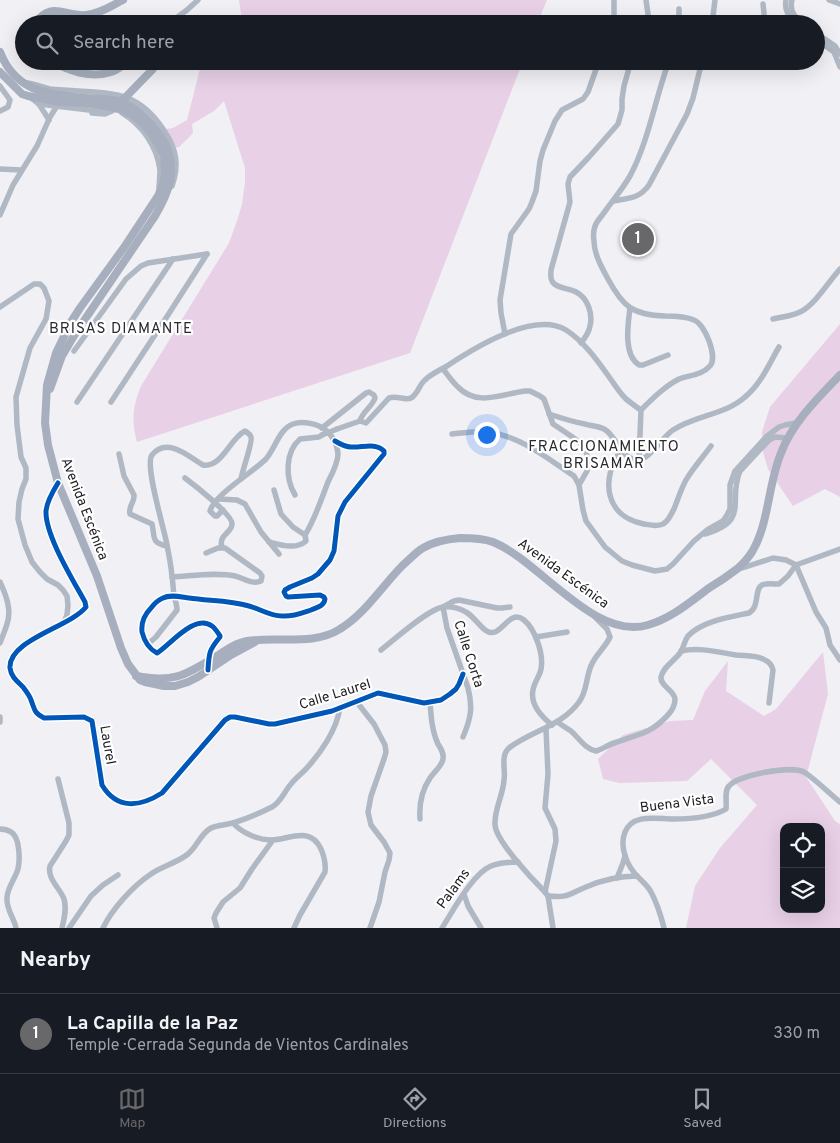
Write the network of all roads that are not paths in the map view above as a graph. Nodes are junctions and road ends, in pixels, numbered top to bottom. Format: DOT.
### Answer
graph roads {
  1 [pos="123,0"];
  2 [pos="198,0"];
  3 [pos="614,0"];
  4 [pos="646,0"];
  5 [pos="715,0"];
  6 [pos="786,0"];
  7 [pos="792,0"];
  8 [pos="829,0"];
  9 [pos="763,4"];
  10 [pos="840,4"];
  11 [pos="679,9"];
  12 [pos="42,15"];
  13 [pos="80,15"];
  14 [pos="88,15"];
  15 [pos="180,15"];
  16 [pos="614,15"];
  17 [pos="648,15"];
  18 [pos="679,15"];
  19 [pos="713,15"];
  20 [pos="764,15"];
  21 [pos="788,15"];
  22 [pos="794,15"];
  23 [pos="825,39"];
  24 [pos="825,46"];
  25 [pos="0,52"];
  26 [pos="840,54"];
  27 [pos="840,67"];
  28 [pos="69,70"];
  29 [pos="115,70"];
  30 [pos="152,70"];
  31 [pos="596,70"];
  32 [pos="628,70"];
  33 [pos="666,70"];
  34 [pos="700,70"];
  35 [pos="0,72"];
  36 [pos="22,81"];
  37 [pos="0,86"];
  38 [pos="28,96"];
  39 [pos="126,97"];
  40 [pos="84,101"];
  41 [pos="39,104"];
  42 [pos="57,106"];
  43 [pos="114,110"];
  44 [pos="0,111"];
  45 [pos="49,120"];
  46 [pos="0,169"];
  47 [pos="21,170"];
  48 [pos="162,198"];
  49 [pos="613,201"];
  50 [pos="0,214"];
  51 [pos="174,259"];
  52 [pos="840,269"];
  53 [pos="101,280"];
  54 [pos="93,306"];
  55 [pos="0,307"];
  56 [pos="630,308"];
  57 [pos="102,312"];
  58 [pos="773,319"];
  59 [pos="71,322"];
  60 [pos="505,334"];
  61 [pos="581,343"];
  62 [pos="779,347"];
  63 [pos="74,351"];
  64 [pos="668,354"];
  65 [pos="443,368"];
  66 [pos="840,375"];
  67 [pos="46,398"];
  68 [pos="77,402"];
  69 [pos="111,402"];
  70 [pos="641,410"];
  71 [pos="549,414"];
  72 [pos="360,421"];
  73 [pos="796,423"];
  74 [pos="322,428"];
  75 [pos="452,434"];
  76 [pos="787,438"];
  77 [pos="335,441"];
  78 [pos="711,446"];
  79 [pos="348,447"];
  80 [pos="621,450"];
  81 [pos="119,454"];
  82 [pos="338,459"];
  83 [pos="639,460"];
  84 [pos="185,478"];
  85 [pos="241,479"];
  86 [pos="58,482"];
  87 [pos="579,485"];
  88 [pos="274,490"];
  89 [pos="295,495"];
  90 [pos="217,501"];
  91 [pos="223,510"];
  92 [pos="305,535"];
  93 [pos="701,536"];
  94 [pos="269,542"];
  95 [pos="168,546"];
  96 [pos="222,547"];
  97 [pos="840,549"];
  98 [pos="206,553"];
  99 [pos="279,554"];
  100 [pos="796,566"];
  101 [pos="737,569"];
  102 [pos="173,580"];
  103 [pos="0,582"];
  104 [pos="174,596"];
  105 [pos="164,597"];
  106 [pos="183,604"];
  107 [pos="510,606"];
  108 [pos="443,607"];
  109 [pos="593,615"];
  110 [pos="64,623"];
  111 [pos="567,632"];
  112 [pos="536,637"];
  113 [pos="260,640"];
  114 [pos="0,643"];
  115 [pos="148,644"];
  116 [pos="381,650"];
  117 [pos="681,651"];
  118 [pos="840,660"];
  119 [pos="209,661"];
  120 [pos="208,670"];
  121 [pos="463,674"];
  122 [pos="136,676"];
  123 [pos="356,701"];
  124 [pos="430,702"];
  125 [pos="769,703"];
  126 [pos="340,708"];
  127 [pos="0,717"];
  128 [pos="230,717"];
  129 [pos="0,722"];
  130 [pos="554,723"];
  131 [pos="546,729"];
  132 [pos="463,737"];
  133 [pos="58,779"];
  134 [pos="840,802"];
  135 [pos="420,819"];
  136 [pos="233,822"];
  137 [pos="0,829"];
  138 [pos="273,840"];
  139 [pos="624,856"];
  140 [pos="518,862"];
  141 [pos="118,875"];
  142 [pos="637,876"];
  143 [pos="617,878"];
  144 [pos="464,894"];
  145 [pos="546,894"];
  146 [pos="16,928"];
  147 [pos="62,928"];
  148 [pos="69,928"];
  149 [pos="103,928"];
  150 [pos="217,928"];
  151 [pos="294,928"];
  152 [pos="370,928"];
  153 [pos="442,928"];
  154 [pos="480,928"];
  155 [pos="553,928"];
  156 [pos="664,928"];
  1 -- 14 [label="main road"];
  2 -- 15 [label="street"];
  3 -- 16 [label="street"];
  4 -- 17 [label="street"];
  5 -- 19 [label="street"];
  6 -- 21 [label="street"];
  7 -- 22 [label="street"];
  8 -- 10 [label="street"];
  9 -- 20 [label="street"];
  11 -- 18 [label="street"];
  12 -- 13 [label="main road"];
  23 -- 26 [label="street"];
  24 -- 27 [label="street"];
  25 -- 36 [label="main road"];
  28 -- 29 [label="main road"];
  30 -- 39 [label="main road"];
  31 -- 60 [label="street"];
  32 -- 61 [label="street"];
  33 -- 49 [label="street"];
  34 -- 49 [label="street"];
  35 -- 38 [label="main road"];
  36 -- 39 [label="street"];
  36 -- 40 [label="main road"];
  37 -- 44 [label="street"];
  38 -- 40 [label="main road"];
  38 -- 41 [label="street"];
  39 -- 43 [label="main road"];
  39 -- 48 [label="street"];
  40 -- 48 [label="main road, bridge"];
  41 -- 42 [label="street"];
  41 -- 45 [label="street"];
  42 -- 43 [label="street"];
  42 -- 45 [label="street"];
  43 -- 45 [label="street"];
  43 -- 48 [label="street"];
  45 -- 47 [label="street"];
  46 -- 47 [label="street"];
  47 -- 50 [label="street"];
  48 -- 53 [label="main road, Avenida Escénica"];
  48 -- 54 [label="main road"];
  49 -- 56 [label="street"];
  51 -- 57 [label="street"];
  51 -- 68 [label="street"];
  51 -- 69 [label="street"];
  52 -- 58 [label="street"];
  53 -- 54 [label="main road"];
  53 -- 59 [label="main road, Avenida Escénica"];
  54 -- 57 [label="street"];
  54 -- 59 [label="main road"];
  54 -- 67 [label="main road"];
  55 -- 110 [label="street"];
  56 -- 64 [label="street"];
  56 -- 70 [label="street"];
  57 -- 63 [label="street"];
  59 -- 67 [label="main road, Avenida Escénica"];
  60 -- 61 [label="street"];
  60 -- 65 [label="street"];
  61 -- 70 [label="street"];
  62 -- 83 [label="street"];
  65 -- 71 [label="street"];
  65 -- 72 [label="street"];
  66 -- 73 [label="main road, Avenida Escénica"];
  67 -- 86 [label="main road, Avenida Escénica"];
  70 -- 83 [label="street"];
  71 -- 80 [label="street"];
  71 -- 87 [label="street"];
  72 -- 74 [label="street"];
  72 -- 89 [label="street, bridge"];
  73 -- 76 [label="main road, Avenida Escénica"];
  73 -- 93 [label="street"];
  74 -- 77 [label="street"];
  74 -- 85 [label="street"];
  75 -- 87 [label="street"];
  76 -- 93 [label="street"];
  76 -- 101 [label="main road, Avenida Escénica"];
  77 -- 79 [label="street"];
  77 -- 82 [label="street"];
  78 -- 80 [label="street"];
  79 -- 82 [label="street"];
  79 -- 106 [label="street"];
  80 -- 83 [label="street"];
  81 -- 95 [label="street"];
  82 -- 92 [label="street"];
  84 -- 90 [label="street"];
  85 -- 90 [label="street"];
  85 -- 95 [label="street"];
  86 -- 110 [label="street, Laurel"];
  86 -- 122 [label="main road, Avenida Escénica"];
  87 -- 93 [label="street"];
  88 -- 92 [label="street"];
  90 -- 91 [label="street"];
  90 -- 91 [label="street"];
  90 -- 94 [label="street"];
  91 -- 96 [label="street"];
  92 -- 94 [label="street"];
  94 -- 99 [label="street"];
  95 -- 102 [label="street"];
  96 -- 98 [label="street"];
  96 -- 102 [label="street"];
  97 -- 100 [label="street"];
  100 -- 101 [label="street"];
  100 -- 117 [label="street"];
  100 -- 118 [label="street"];
  101 -- 109 [label="main road, Avenida Escénica"];
  102 -- 104 [label="street"];
  102 -- 105 [label="street"];
  103 -- 114 [label="street"];
  104 -- 105 [label="street"];
  104 -- 106 [label="street"];
  104 -- 106 [label="street"];
  105 -- 115 [label="street"];
  106 -- 115 [label="street"];
  107 -- 108 [label="street"];
  108 -- 112 [label="street"];
  108 -- 116 [label="street"];
  108 -- 121 [label="street, Calle Corta"];
  109 -- 113 [label="main road, Avenida Escénica"];
  109 -- 130 [label="street"];
  110 -- 128 [label="street, Laurel"];
  111 -- 112 [label="street"];
  112 -- 130 [label="street"];
  113 -- 119 [label="main road, Avenida Escénica"];
  113 -- 120 [label="main road, Avenida Escénica"];
  115 -- 119 [label="street"];
  117 -- 125 [label="street"];
  117 -- 130 [label="street"];
  119 -- 120 [label="street"];
  119 -- 122 [label="main road, Avenida Escénica"];
  120 -- 122 [label="main road, Avenida Escénica"];
  121 -- 124 [label="street"];
  121 -- 132 [label="street, Calle Corta"];
  123 -- 124 [label="street, Calle Laurel"];
  123 -- 126 [label="street, Calle Laurel"];
  123 -- 152 [label="street"];
  124 -- 135 [label="street"];
  126 -- 128 [label="street, Calle Laurel"];
  126 -- 136 [label="street"];
  127 -- 129 [label="street"];
  130 -- 131 [label="street"];
  131 -- 140 [label="street"];
  131 -- 145 [label="street"];
  133 -- 147 [label="street"];
  134 -- 139 [label="street, Buena Vista"];
  136 -- 138 [label="street"];
  136 -- 149 [label="street"];
  137 -- 146 [label="street"];
  138 -- 150 [label="street"];
  138 -- 151 [label="street"];
  139 -- 142 [label="street"];
  139 -- 143 [label="street"];
  140 -- 144 [label="street, Palams"];
  140 -- 145 [label="street"];
  141 -- 148 [label="street"];
  142 -- 143 [label="street"];
  142 -- 156 [label="street"];
  143 -- 145 [label="street"];
  144 -- 153 [label="street, Palams"];
  144 -- 154 [label="street"];
  145 -- 155 [label="street"];
}
